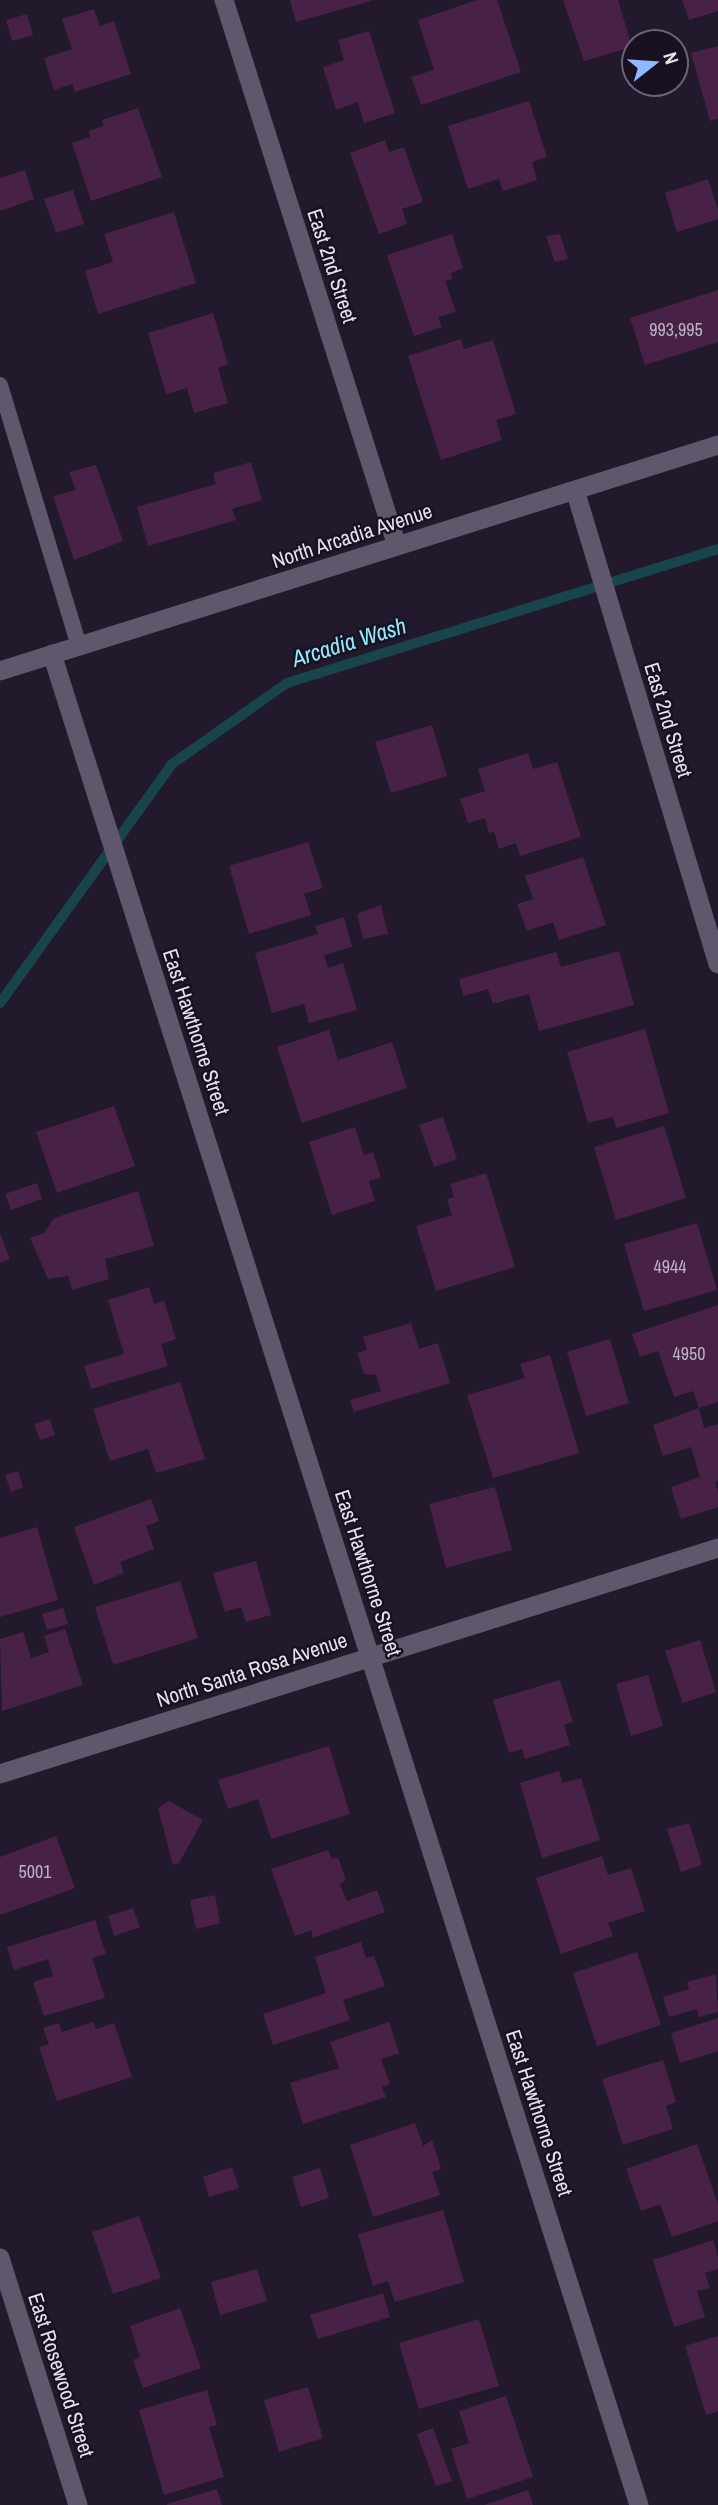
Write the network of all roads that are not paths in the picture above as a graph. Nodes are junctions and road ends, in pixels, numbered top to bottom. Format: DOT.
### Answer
graph roads {
  1 [pos="224,0"];
  2 [pos="0,384"];
  3 [pos="718,445"];
  4 [pos="575,490"];
  5 [pos="397,546"];
  6 [pos="79,646"];
  7 [pos="52,654"];
  8 [pos="0,671"];
  9 [pos="718,964"];
  10 [pos="718,1548"];
  11 [pos="370,1656"];
  12 [pos="0,1774"];
  13 [pos="0,2258"];
  14 [pos="78,2505"];
  15 [pos="639,2505"];
  1 -- 5 [label="street, East 2nd Street"];
  2 -- 6 [label="lane"];
  3 -- 4 [label="street, North Arcadia Avenue"];
  4 -- 5 [label="street, North Arcadia Avenue"];
  4 -- 9 [label="street, East 2nd Street"];
  5 -- 6 [label="street, North Arcadia Avenue"];
  6 -- 7 [label="street, North Arcadia Avenue"];
  7 -- 8 [label="street, North Arcadia Avenue"];
  7 -- 11 [label="street, East Hawthorne Street"];
  10 -- 11 [label="street, North Santa Rosa Avenue"];
  11 -- 12 [label="street, North Santa Rosa Avenue"];
  11 -- 15 [label="street, East Hawthorne Street"];
  13 -- 14 [label="street, East Rosewood Street"];
}
